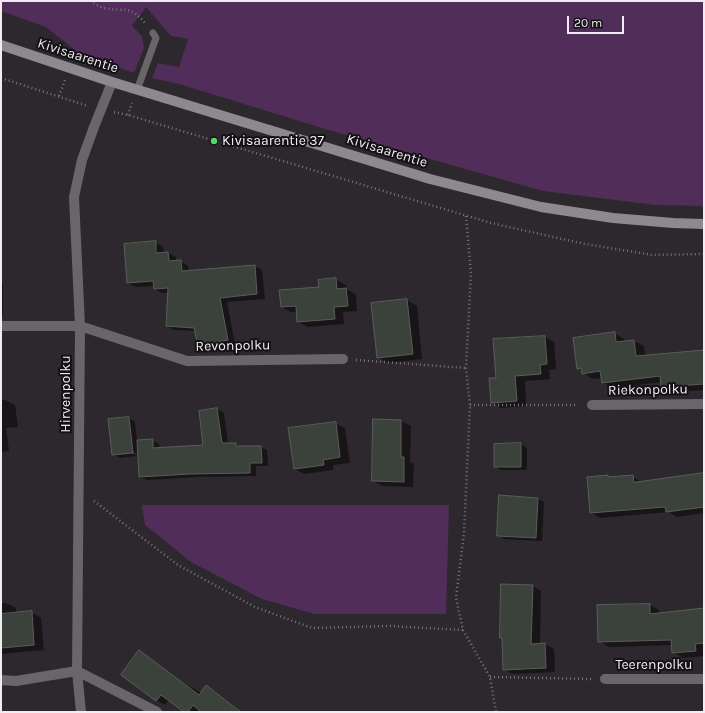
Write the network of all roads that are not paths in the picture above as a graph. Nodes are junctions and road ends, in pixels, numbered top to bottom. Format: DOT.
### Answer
graph roads {
  1 [pos="153,34"];
  2 [pos="1,45"];
  3 [pos="112,82"];
  4 [pos="137,90"];
  5 [pos="704,224"];
  6 [pos="1,326"];
  7 [pos="80,326"];
  8 [pos="343,359"];
  9 [pos="704,404"];
  10 [pos="592,405"];
  11 [pos="77,671"];
  12 [pos="605,679"];
  13 [pos="704,679"];
  14 [pos="1,680"];
  15 [pos="81,712"];
  16 [pos="157,712"];
  1 -- 4 [label="lane"];
  2 -- 3 [label="street, Kivisaarentie"];
  3 -- 4 [label="street, Kivisaarentie"];
  3 -- 7 [label="street, Hirvenpolku"];
  4 -- 5 [label="street, Kivisaarentie"];
  6 -- 7 [label="street, Revonpolku"];
  7 -- 8 [label="street, Revonpolku"];
  7 -- 11 [label="street, Hirvenpolku"];
  9 -- 10 [label="street, Riekonpolku"];
  11 -- 14 [label="street"];
  11 -- 15 [label="street, Hirvenpolku"];
  11 -- 16 [label="street"];
  12 -- 13 [label="street, Teerenpolku"];
}
